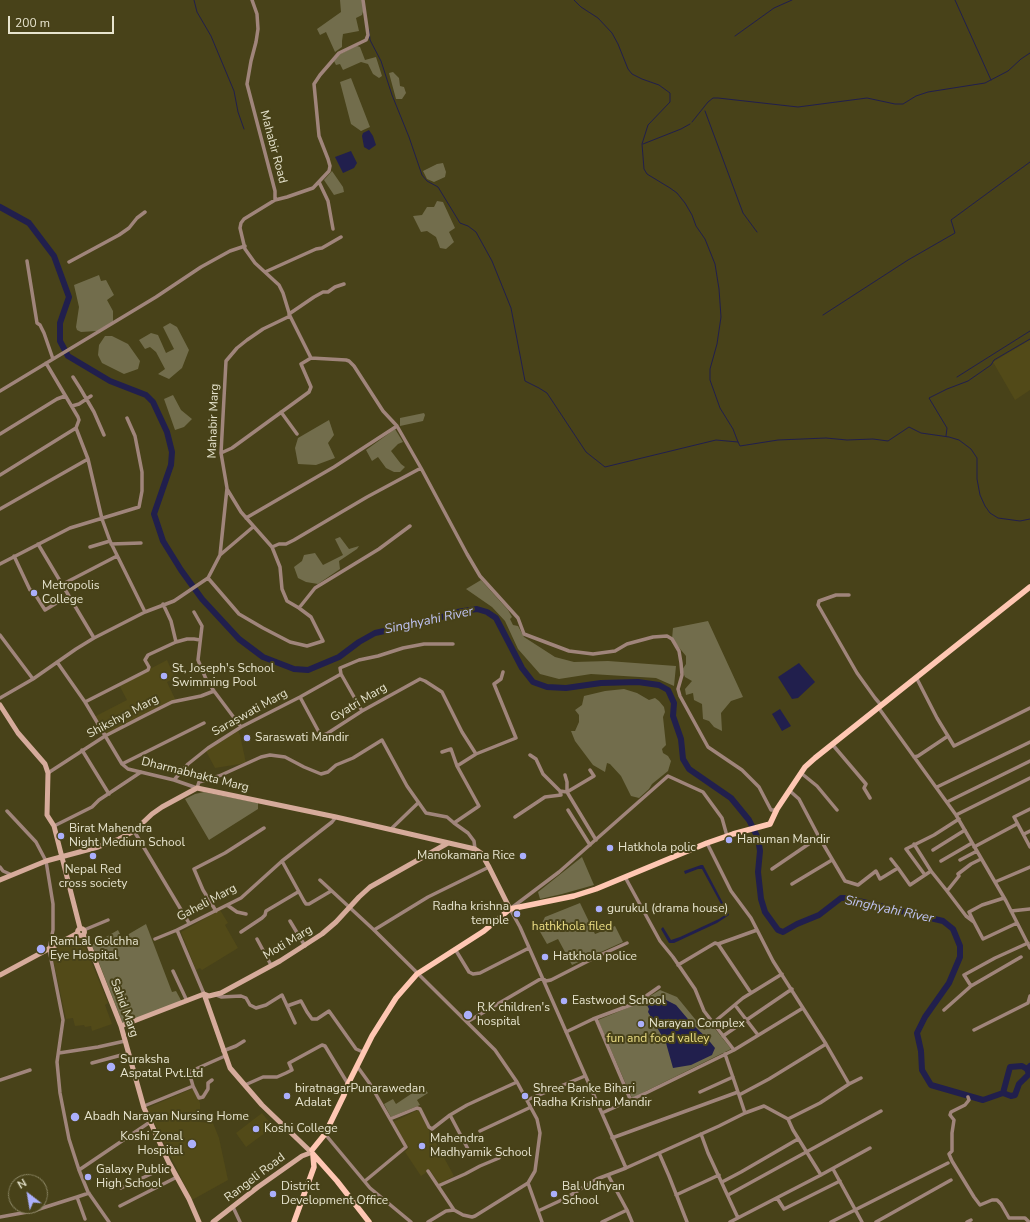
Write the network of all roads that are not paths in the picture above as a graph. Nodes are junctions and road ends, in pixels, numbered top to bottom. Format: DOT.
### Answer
graph roads {
  1 [pos="252,0"];
  2 [pos="363,0"];
  3 [pos="319,182"];
  4 [pos="275,200"];
  5 [pos="145,212"];
  6 [pos="334,229"];
  7 [pos="341,237"];
  8 [pos="245,246"];
  9 [pos="27,262"];
  10 [pos="69,262"];
  11 [pos="265,272"];
  12 [pos="344,284"];
  13 [pos="290,315"];
  14 [pos="55,358"];
  15 [pos="311,358"];
  16 [pos="46,363"];
  17 [pos="73,377"];
  18 [pos="0,391"];
  19 [pos="65,396"];
  20 [pos="91,396"];
  21 [pos="86,399"];
  22 [pos="72,406"];
  23 [pos="281,412"];
  24 [pos="127,418"];
  25 [pos="397,426"];
  26 [pos="76,428"];
  27 [pos="0,434"];
  28 [pos="297,434"];
  29 [pos="104,435"];
  30 [pos="221,453"];
  31 [pos="88,459"];
  32 [pos="422,468"];
  33 [pos="0,475"];
  34 [pos="227,488"];
  35 [pos="0,509"];
  36 [pos="102,518"];
  37 [pos="246,518"];
  38 [pos="253,526"];
  39 [pos="410,526"];
  40 [pos="110,543"];
  41 [pos="142,543"];
  42 [pos="38,544"];
  43 [pos="272,547"];
  44 [pos="90,548"];
  45 [pos="220,554"];
  46 [pos="14,556"];
  47 [pos="117,556"];
  48 [pos="0,564"];
  49 [pos="207,579"];
  50 [pos="61,585"];
  51 [pos="1030,588"];
  52 [pos="849,595"];
  53 [pos="68,596"];
  54 [pos="163,604"];
  55 [pos="299,608"];
  56 [pos="145,612"];
  57 [pos="194,612"];
  58 [pos="0,635"];
  59 [pos="94,638"];
  60 [pos="200,640"];
  61 [pos="176,642"];
  62 [pos="453,644"];
  63 [pos="57,662"];
  64 [pos="503,672"];
  65 [pos="341,674"];
  66 [pos="916,677"];
  67 [pos="33,679"];
  68 [pos="214,691"];
  69 [pos="300,697"];
  70 [pos="0,698"];
  71 [pos="85,702"];
  72 [pos="0,705"];
  73 [pos="879,706"];
  74 [pos="1030,708"];
  75 [pos="362,712"];
  76 [pos="204,723"];
  77 [pos="241,727"];
  78 [pos="105,736"];
  79 [pos="948,736"];
  80 [pos="1030,742"];
  81 [pos="832,744"];
  82 [pos="82,750"];
  83 [pos="442,752"];
  84 [pos="476,754"];
  85 [pos="530,756"];
  86 [pos="914,757"];
  87 [pos="1030,761"];
  88 [pos="122,764"];
  89 [pos="457,766"];
  90 [pos="590,770"];
  91 [pos="142,772"];
  92 [pos="48,773"];
  93 [pos="801,773"];
  94 [pos="565,775"];
  95 [pos="1030,778"];
  96 [pos="174,780"];
  97 [pos="197,788"];
  98 [pos="937,788"];
  99 [pos="790,791"];
  100 [pos="567,792"];
  101 [pos="560,793"];
  102 [pos="109,794"];
  103 [pos="870,798"];
  104 [pos="947,802"];
  105 [pos="418,803"];
  106 [pos="1030,809"];
  107 [pos="568,810"];
  108 [pos="777,810"];
  109 [pos="837,810"];
  110 [pos="7,811"];
  111 [pos="956,815"];
  112 [pos="336,816"];
  113 [pos="515,817"];
  114 [pos="959,819"];
  115 [pos="454,823"];
  116 [pos="1018,824"];
  117 [pos="54,826"];
  118 [pos="264,828"];
  119 [pos="391,829"];
  120 [pos="965,830"];
  121 [pos="134,831"];
  122 [pos="1030,831"];
  123 [pos="1024,834"];
  124 [pos="730,835"];
  125 [pos="819,837"];
  126 [pos="596,840"];
  127 [pos="448,843"];
  128 [pos="707,843"];
  129 [pos="914,844"];
  130 [pos="590,845"];
  131 [pos="973,845"];
  132 [pos="1030,847"];
  133 [pos="475,849"];
  134 [pos="932,850"];
  135 [pos="977,851"];
  136 [pos="63,857"];
  137 [pos="891,859"];
  138 [pos="982,859"];
  139 [pos="832,860"];
  140 [pos="960,860"];
  141 [pos="46,861"];
  142 [pos="282,861"];
  143 [pos="941,861"];
  144 [pos="0,867"];
  145 [pos="489,867"];
  146 [pos="1030,867"];
  147 [pos="898,868"];
  148 [pos="772,869"];
  149 [pos="930,871"];
  150 [pos="13,875"];
  151 [pos="925,875"];
  152 [pos="625,877"];
  153 [pos="0,880"];
  154 [pos="320,880"];
  155 [pos="994,882"];
  156 [pos="792,884"];
  157 [pos="331,891"];
  158 [pos="947,891"];
  159 [pos="298,892"];
  160 [pos="1004,898"];
  161 [pos="227,905"];
  162 [pos="349,908"];
  163 [pos="510,909"];
  164 [pos="1030,909"];
  165 [pos="216,911"];
  166 [pos="1011,911"];
  167 [pos="246,914"];
  168 [pos="108,920"];
  169 [pos="290,921"];
  170 [pos="974,922"];
  171 [pos="189,923"];
  172 [pos="1017,923"];
  173 [pos="176,930"];
  174 [pos="374,930"];
  175 [pos="757,930"];
  176 [pos="81,932"];
  177 [pos="241,932"];
  178 [pos="1030,934"];
  179 [pos="1025,937"];
  180 [pos="155,939"];
  181 [pos="257,939"];
  182 [pos="627,943"];
  183 [pos="1028,943"];
  184 [pos="718,944"];
  185 [pos="305,946"];
  186 [pos="529,948"];
  187 [pos="1030,948"];
  188 [pos="49,949"];
  189 [pos="455,949"];
  190 [pos="1021,957"];
  191 [pos="271,965"];
  192 [pos="678,965"];
  193 [pos="173,971"];
  194 [pos="417,974"];
  195 [pos="782,974"];
  196 [pos="0,975"];
  197 [pos="542,978"];
  198 [pos="971,986"];
  199 [pos="659,987"];
  200 [pos="792,989"];
  201 [pos="751,993"];
  202 [pos="204,994"];
  203 [pos="216,995"];
  204 [pos="1030,996"];
  205 [pos="187,1001"];
  206 [pos="735,1005"];
  207 [pos="286,1006"];
  208 [pos="803,1008"];
  209 [pos="944,1010"];
  210 [pos="596,1019"];
  211 [pos="746,1019"];
  212 [pos="467,1022"];
  213 [pos="295,1023"];
  214 [pos="713,1023"];
  215 [pos="121,1026"];
  216 [pos="974,1030"];
  217 [pos="566,1032"];
  218 [pos="723,1036"];
  219 [pos="758,1036"];
  220 [pos="125,1041"];
  221 [pos="244,1041"];
  222 [pos="826,1044"];
  223 [pos="734,1050"];
  224 [pos="363,1052"];
  225 [pos="59,1053"];
  226 [pos="129,1053"];
  227 [pos="224,1053"];
  228 [pos="725,1054"];
  229 [pos="92,1063"];
  230 [pos="357,1066"];
  231 [pos="30,1070"];
  232 [pos="585,1076"];
  233 [pos="733,1077"];
  234 [pos="861,1078"];
  235 [pos="0,1080"];
  236 [pos="212,1080"];
  237 [pos="517,1082"];
  238 [pos="348,1084"];
  239 [pos="849,1084"];
  240 [pos="245,1085"];
  241 [pos="193,1086"];
  242 [pos="700,1092"];
  243 [pos="739,1093"];
  244 [pos="968,1097"];
  245 [pos="527,1100"];
  246 [pos="630,1100"];
  247 [pos="144,1106"];
  248 [pos="531,1107"];
  249 [pos="881,1111"];
  250 [pos="602,1113"];
  251 [pos="745,1113"];
  252 [pos="450,1115"];
  253 [pos="390,1119"];
  254 [pos="788,1119"];
  255 [pos="150,1122"];
  256 [pos="480,1131"];
  257 [pos="325,1134"];
  258 [pos="701,1134"];
  259 [pos="612,1138"];
  260 [pos="798,1139"];
  261 [pos="870,1148"];
  262 [pos="469,1151"];
  263 [pos="808,1152"];
  264 [pos="312,1153"];
  265 [pos="659,1153"];
  266 [pos="499,1158"];
  267 [pos="948,1163"];
  268 [pos="170,1165"];
  269 [pos="626,1168"];
  270 [pos="833,1169"];
  271 [pos="79,1170"];
  272 [pos="428,1172"];
  273 [pos="608,1175"];
  274 [pos="719,1175"];
  275 [pos="821,1175"];
  276 [pos="177,1177"];
  277 [pos="951,1180"];
  278 [pos="365,1181"];
  279 [pos="840,1181"];
  280 [pos="722,1182"];
  281 [pos="528,1183"];
  282 [pos="438,1186"];
  283 [pos="121,1188"];
  284 [pos="89,1193"];
  285 [pos="676,1195"];
  286 [pos="728,1195"];
  287 [pos="77,1197"];
  288 [pos="777,1198"];
  289 [pos="120,1206"];
  290 [pos="233,1207"];
  291 [pos="454,1210"];
  292 [pos="627,1210"];
  293 [pos="856,1210"];
  294 [pos="538,1211"];
  295 [pos="472,1217"];
  296 [pos="0,1218"];
  297 [pos="738,1218"];
  298 [pos="85,1219"];
  299 [pos="971,1220"];
  300 [pos="109,1222"];
  301 [pos="199,1222"];
  302 [pos="213,1222"];
  303 [pos="240,1222"];
  304 [pos="294,1222"];
  305 [pos="369,1222"];
  306 [pos="411,1222"];
  307 [pos="428,1222"];
  308 [pos="474,1222"];
  309 [pos="542,1222"];
  310 [pos="602,1222"];
  311 [pos="632,1222"];
  312 [pos="687,1222"];
  313 [pos="730,1222"];
  314 [pos="831,1222"];
  315 [pos="862,1222"];
  316 [pos="876,1222"];
  317 [pos="967,1222"];
  318 [pos="1029,1222"];
  1 -- 4 [label="street, Mahabir Road"];
  2 -- 3 [label="street"];
  3 -- 4 [label="street"];
  3 -- 6 [label="street"];
  4 -- 8 [label="street, Mahabir Road"];
  5 -- 10 [label="street"];
  7 -- 11 [label="street"];
  8 -- 11 [label="street, Mahabir Road"];
  8 -- 14 [label="street"];
  9 -- 14 [label="street"];
  11 -- 13 [label="street, Mahabir Road"];
  12 -- 13 [label="street, Mahabir Marg"];
  13 -- 15 [label="street, Mahabir Road"];
  13 -- 30 [label="street, Mahabir Marg"];
  14 -- 16 [label="street"];
  15 -- 23 [label="street"];
  15 -- 25 [label="street"];
  16 -- 18 [label="street"];
  16 -- 19 [label="street"];
  17 -- 21 [label="street"];
  19 -- 22 [label="street"];
  19 -- 27 [label="street"];
  20 -- 21 [label="street"];
  21 -- 22 [label="street"];
  21 -- 29 [label="street"];
  22 -- 26 [label="street"];
  23 -- 28 [label="street"];
  23 -- 30 [label="street"];
  24 -- 36 [label="street"];
  25 -- 32 [label="street"];
  25 -- 37 [label="street"];
  26 -- 31 [label="street"];
  26 -- 33 [label="street"];
  30 -- 34 [label="street, Mahabir Marg"];
  31 -- 35 [label="street"];
  31 -- 36 [label="street"];
  32 -- 43 [label="street"];
  32 -- 108 [label="street"];
  34 -- 37 [label="street"];
  34 -- 45 [label="street, Mahabir Marg"];
  36 -- 40 [label="street"];
  36 -- 42 [label="street"];
  37 -- 38 [label="street"];
  38 -- 43 [label="street"];
  38 -- 45 [label="street"];
  39 -- 55 [label="street"];
  40 -- 41 [label="street"];
  40 -- 44 [label="street"];
  40 -- 47 [label="street"];
  42 -- 46 [label="street"];
  42 -- 50 [label="street"];
  43 -- 55 [label="street"];
  45 -- 49 [label="street, Mahabir Marg"];
  46 -- 48 [label="street"];
  46 -- 53 [label="street"];
  47 -- 50 [label="street"];
  47 -- 56 [label="street"];
  49 -- 54 [label="street"];
  49 -- 55 [label="street"];
  50 -- 53 [label="street"];
  51 -- 66 [label="main road"];
  52 -- 73 [label="street"];
  53 -- 59 [label="street"];
  54 -- 56 [label="street"];
  54 -- 61 [label="street"];
  56 -- 59 [label="street"];
  57 -- 60 [label="street"];
  58 -- 67 [label="street"];
  59 -- 63 [label="street"];
  60 -- 61 [label="street"];
  60 -- 68 [label="street"];
  61 -- 71 [label="street"];
  62 -- 65 [label="street, Saraswati Marg"];
  63 -- 67 [label="street"];
  63 -- 71 [label="street, Dharmabhakta Marg"];
  64 -- 84 [label="street"];
  65 -- 69 [label="street, Saraswati Marg"];
  65 -- 75 [label="street"];
  66 -- 73 [label="main road"];
  66 -- 79 [label="street"];
  67 -- 70 [label="street"];
  68 -- 77 [label="street"];
  68 -- 78 [label="street, Shikshya Marg"];
  69 -- 75 [label="street, Gyatri Marg"];
  69 -- 77 [label="street, Saraswati Marg"];
  71 -- 78 [label="street, Dharmabhakta Marg"];
  72 -- 92 [label="street"];
  73 -- 81 [label="main road"];
  73 -- 86 [label="street"];
  74 -- 79 [label="street"];
  75 -- 84 [label="street, Gyatri Marg"];
  76 -- 88 [label="street"];
  77 -- 96 [label="street, Saraswati Marg"];
  78 -- 82 [label="street, Shikshya Marg"];
  78 -- 88 [label="street, Dharmabhakta Marg"];
  79 -- 86 [label="street"];
  80 -- 98 [label="street"];
  81 -- 93 [label="main road"];
  81 -- 103 [label="street"];
  82 -- 92 [label="street, Shikshya Marg"];
  82 -- 102 [label="street"];
  83 -- 89 [label="street"];
  84 -- 89 [label="street"];
  85 -- 101 [label="street"];
  86 -- 98 [label="street"];
  87 -- 104 [label="street"];
  88 -- 91 [label="street, Dharmabhakta Marg"];
  89 -- 115 [label="street"];
  90 -- 100 [label="street"];
  91 -- 96 [label="street, Dharmabhakta Marg"];
  91 -- 102 [label="street"];
  92 -- 117 [label="street, Sahid Marg"];
  93 -- 99 [label="main road"];
  93 -- 109 [label="street"];
  94 -- 100 [label="street"];
  95 -- 111 [label="street"];
  96 -- 97 [label="street, Dharmabhakta Marg"];
  97 -- 105 [label="street"];
  97 -- 112 [label="street, Dharmabhakta Marg"];
  97 -- 121 [label="street"];
  98 -- 104 [label="street"];
  99 -- 108 [label="main road"];
  99 -- 125 [label="street"];
  100 -- 101 [label="street"];
  100 -- 126 [label="street"];
  101 -- 113 [label="street"];
  102 -- 117 [label="street"];
  104 -- 111 [label="street"];
  105 -- 115 [label="street"];
  105 -- 119 [label="street"];
  106 -- 116 [label="street"];
  107 -- 130 [label="street"];
  108 -- 124 [label="main road"];
  110 -- 141 [label="street"];
  111 -- 114 [label="street"];
  112 -- 119 [label="street, Dharmabhakta Marg"];
  112 -- 142 [label="street, Gaheli Marg"];
  114 -- 120 [label="street"];
  114 -- 129 [label="street"];
  115 -- 133 [label="street"];
  116 -- 123 [label="street"];
  116 -- 131 [label="street"];
  117 -- 136 [label="street, Sahid Marg"];
  118 -- 165 [label="street"];
  119 -- 127 [label="street, Dharmabhakta Marg"];
  120 -- 131 [label="street"];
  120 -- 134 [label="street"];
  121 -- 136 [label="street"];
  121 -- 171 [label="street"];
  122 -- 123 [label="street"];
  123 -- 132 [label="street"];
  124 -- 126 [label="street"];
  124 -- 128 [label="main road"];
  125 -- 139 [label="street"];
  125 -- 148 [label="street"];
  126 -- 130 [label="street"];
  127 -- 133 [label="street, Dharmabhakta Marg"];
  127 -- 162 [label="street, Moti Marg"];
  128 -- 152 [label="main road"];
  128 -- 175 [label="street"];
  129 -- 149 [label="street"];
  129 -- 151 [label="street"];
  130 -- 163 [label="street"];
  131 -- 135 [label="street"];
  131 -- 143 [label="street"];
  133 -- 145 [label="street"];
  135 -- 138 [label="street"];
  135 -- 140 [label="street"];
  136 -- 141 [label="street"];
  136 -- 176 [label="street, Sahid Marg"];
  137 -- 147 [label="street"];
  138 -- 155 [label="street"];
  138 -- 158 [label="street"];
  139 -- 147 [label="street"];
  139 -- 156 [label="street"];
  141 -- 150 [label="street"];
  141 -- 188 [label="street"];
  142 -- 159 [label="street"];
  142 -- 161 [label="street, Gaheli Marg"];
  144 -- 150 [label="street"];
  145 -- 163 [label="street"];
  145 -- 174 [label="street"];
  146 -- 155 [label="street"];
  147 -- 151 [label="street"];
  149 -- 151 [label="street"];
  149 -- 158 [label="street"];
  150 -- 153 [label="street"];
  152 -- 163 [label="main road"];
  152 -- 192 [label="street"];
  154 -- 157 [label="street"];
  155 -- 160 [label="street"];
  157 -- 159 [label="street"];
  157 -- 162 [label="street"];
  158 -- 170 [label="street"];
  159 -- 177 [label="street"];
  160 -- 166 [label="street"];
  160 -- 170 [label="street"];
  161 -- 165 [label="street, Gaheli Marg"];
  161 -- 167 [label="street"];
  162 -- 174 [label="street"];
  162 -- 185 [label="street, Moti Marg"];
  163 -- 186 [label="street"];
  163 -- 189 [label="main road"];
  164 -- 166 [label="street"];
  165 -- 171 [label="street, Gaheli Marg"];
  166 -- 172 [label="street"];
  168 -- 176 [label="street"];
  169 -- 185 [label="street"];
  170 -- 172 [label="street"];
  171 -- 173 [label="street, Gaheli Marg"];
  172 -- 179 [label="street"];
  173 -- 180 [label="street"];
  173 -- 202 [label="street, Gaheli Marg"];
  174 -- 194 [label="street"];
  175 -- 184 [label="street"];
  175 -- 195 [label="street"];
  176 -- 188 [label="street"];
  176 -- 215 [label="street, Sahid Marg"];
  178 -- 179 [label="street"];
  179 -- 183 [label="street"];
  181 -- 191 [label="street"];
  182 -- 197 [label="street"];
  183 -- 187 [label="street"];
  183 -- 198 [label="street"];
  184 -- 192 [label="street"];
  184 -- 201 [label="street"];
  185 -- 191 [label="street, Moti Marg"];
  186 -- 189 [label="street"];
  186 -- 197 [label="street"];
  188 -- 196 [label="street"];
  188 -- 225 [label="street"];
  189 -- 194 [label="main road"];
  190 -- 198 [label="street"];
  191 -- 203 [label="street, Moti Marg"];
  192 -- 214 [label="street"];
  193 -- 205 [label="street"];
  194 -- 212 [label="street"];
  194 -- 224 [label="main road"];
  195 -- 200 [label="street"];
  195 -- 201 [label="street"];
  197 -- 212 [label="street"];
  197 -- 217 [label="street"];
  198 -- 209 [label="street"];
  199 -- 210 [label="street"];
  200 -- 208 [label="street"];
  200 -- 211 [label="street"];
  201 -- 206 [label="street"];
  202 -- 203 [label="street"];
  202 -- 205 [label="street"];
  202 -- 227 [label="street"];
  203 -- 207 [label="street"];
  204 -- 216 [label="street"];
  205 -- 215 [label="street"];
  206 -- 211 [label="street"];
  206 -- 214 [label="street"];
  207 -- 213 [label="street"];
  207 -- 224 [label="street"];
  208 -- 219 [label="street"];
  208 -- 222 [label="street"];
  210 -- 217 [label="street"];
  210 -- 246 [label="street"];
  211 -- 218 [label="street"];
  211 -- 219 [label="street"];
  212 -- 237 [label="street"];
  214 -- 218 [label="street"];
  215 -- 220 [label="street, Sahid Marg"];
  217 -- 232 [label="street"];
  218 -- 223 [label="street"];
  219 -- 223 [label="street"];
  220 -- 225 [label="street"];
  220 -- 226 [label="street, Sahid Marg"];
  221 -- 227 [label="street"];
  222 -- 239 [label="street"];
  222 -- 243 [label="street"];
  223 -- 228 [label="street"];
  224 -- 230 [label="main road"];
  225 -- 271 [label="street"];
  226 -- 229 [label="street"];
  226 -- 247 [label="street, Sahid Marg"];
  227 -- 240 [label="street"];
  227 -- 241 [label="street"];
  228 -- 233 [label="street"];
  228 -- 246 [label="street"];
  230 -- 238 [label="main road"];
  230 -- 253 [label="street"];
  231 -- 235 [label="street"];
  232 -- 245 [label="street"];
  232 -- 250 [label="street"];
  233 -- 242 [label="street"];
  233 -- 243 [label="street"];
  234 -- 239 [label="street"];
  236 -- 241 [label="street"];
  237 -- 245 [label="street"];
  237 -- 252 [label="street"];
  238 -- 240 [label="street"];
  238 -- 257 [label="main road"];
  239 -- 254 [label="street"];
  240 -- 264 [label="street"];
  241 -- 247 [label="street"];
  243 -- 251 [label="street"];
  243 -- 259 [label="street"];
  244 -- 318 [label="street"];
  245 -- 248 [label="street"];
  246 -- 250 [label="street"];
  247 -- 255 [label="street, Sahid Marg"];
  248 -- 256 [label="street"];
  248 -- 281 [label="street"];
  249 -- 263 [label="street"];
  250 -- 259 [label="street"];
  251 -- 254 [label="street"];
  251 -- 258 [label="street"];
  252 -- 253 [label="street"];
  252 -- 262 [label="street"];
  253 -- 278 [label="street"];
  254 -- 260 [label="street"];
  255 -- 268 [label="street, Sahid Marg"];
  255 -- 271 [label="street"];
  257 -- 264 [label="main road"];
  257 -- 278 [label="street"];
  258 -- 265 [label="street"];
  258 -- 274 [label="street"];
  259 -- 269 [label="street"];
  260 -- 263 [label="street"];
  260 -- 280 [label="street"];
  261 -- 270 [label="street"];
  263 -- 275 [label="street"];
  263 -- 286 [label="street"];
  264 -- 290 [label="street, Rangeli Road"];
  264 -- 304 [label="main road"];
  264 -- 305 [label="main road"];
  265 -- 269 [label="street"];
  265 -- 285 [label="street"];
  266 -- 282 [label="street"];
  267 -- 293 [label="street"];
  268 -- 276 [label="street, Sahid Marg"];
  268 -- 283 [label="street"];
  269 -- 273 [label="street"];
  270 -- 275 [label="street"];
  270 -- 279 [label="street"];
  271 -- 284 [label="street"];
  272 -- 282 [label="street"];
  273 -- 292 [label="street"];
  273 -- 294 [label="street"];
  274 -- 280 [label="street"];
  274 -- 285 [label="street"];
  275 -- 288 [label="street"];
  276 -- 289 [label="street"];
  276 -- 301 [label="street, Sahid Marg"];
  277 -- 316 [label="street"];
  278 -- 306 [label="street"];
  279 -- 288 [label="street"];
  279 -- 293 [label="street"];
  280 -- 286 [label="street"];
  281 -- 294 [label="street"];
  281 -- 295 [label="street"];
  282 -- 291 [label="street"];
  284 -- 287 [label="street"];
  284 -- 300 [label="street"];
  285 -- 312 [label="street"];
  286 -- 297 [label="street"];
  287 -- 296 [label="street"];
  287 -- 298 [label="street"];
  288 -- 297 [label="street"];
  290 -- 302 [label="street, Rangeli Road"];
  290 -- 303 [label="street"];
  291 -- 295 [label="street"];
  291 -- 307 [label="street"];
  292 -- 310 [label="street"];
  292 -- 311 [label="street"];
  293 -- 314 [label="street"];
  293 -- 315 [label="street"];
  294 -- 309 [label="street"];
  295 -- 308 [label="street"];
  297 -- 313 [label="street"];
  299 -- 317 [label="street"];
}
